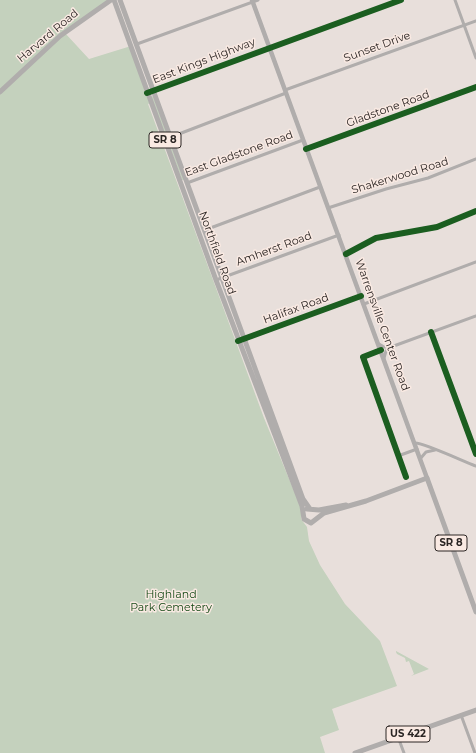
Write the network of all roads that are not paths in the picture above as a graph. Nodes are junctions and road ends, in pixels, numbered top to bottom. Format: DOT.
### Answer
graph roads {
  1 [pos="112,0"];
  2 [pos="120,0"];
  3 [pos="258,0"];
  4 [pos="401,0"];
  5 [pos="454,0"];
  6 [pos="252,1"];
  7 [pos="476,21"];
  8 [pos="464,25"];
  9 [pos="137,44"];
  10 [pos="268,47"];
  11 [pos="476,58"];
  12 [pos="476,87"];
  13 [pos="154,90"];
  14 [pos="0,92"];
  15 [pos="286,92"];
  16 [pos="147,93"];
  17 [pos="171,136"];
  18 [pos="303,140"];
  19 [pos="306,149"];
  20 [pos="476,159"];
  21 [pos="188,183"];
  22 [pos="182,185"];
  23 [pos="320,187"];
  24 [pos="328,208"];
  25 [pos="476,211"];
  26 [pos="205,230"];
  27 [pos="339,235"];
  28 [pos="346,254"];
  29 [pos="476,262"];
  30 [pos="223,278"];
  31 [pos="216,280"];
  32 [pos="361,296"];
  33 [pos="364,304"];
  34 [pos="476,317"];
  35 [pos="432,332"];
  36 [pos="245,338"];
  37 [pos="238,341"];
  38 [pos="379,344"];
  39 [pos="391,347"];
  40 [pos="381,350"];
  41 [pos="384,358"];
  42 [pos="415,443"];
  43 [pos="417,449"];
  44 [pos="435,450"];
  45 [pos="476,454"];
  46 [pos="398,456"];
  47 [pos="420,459"];
  48 [pos="476,466"];
  49 [pos="406,476"];
  50 [pos="427,478"];
  51 [pos="355,504"];
  52 [pos="312,509"];
  53 [pos="303,513"];
  54 [pos="316,518"];
  55 [pos="476,612"];
  56 [pos="476,710"];
  57 [pos="461,715"];
  58 [pos="398,737"];
  59 [pos="475,751"];
  60 [pos="355,753"];
  61 [pos="404,753"];
  1 -- 14 [label="main road, Harvard Road"];
  1 -- 16 [label="main road, Northfield Road / SR 8"];
  2 -- 9 [label="main road, Northfield Road / SR 8"];
  3 -- 6 [label="street"];
  4 -- 10 [label="street, East Kings Highway"];
  5 -- 8 [label="street"];
  6 -- 9 [label="street"];
  6 -- 10 [label="main road, Warrensville Center Road"];
  7 -- 8 [label="street, Sunset Drive"];
  8 -- 11 [label="street"];
  8 -- 15 [label="street, Sunset Drive"];
  9 -- 13 [label="main road, Northfield Road / SR 8"];
  10 -- 13 [label="street, East Kings Highway"];
  10 -- 15 [label="main road, Warrensville Center Road"];
  12 -- 19 [label="street, Gladstone Road"];
  13 -- 16 [label="street, East Kings Highway"];
  13 -- 17 [label="main road, Northfield Road / SR 8"];
  15 -- 17 [label="street, Sunset Drive"];
  15 -- 18 [label="main road, Warrensville Center Road"];
  16 -- 22 [label="main road, Northfield Road / SR 8"];
  17 -- 21 [label="main road, Northfield Road / SR 8"];
  18 -- 19 [label="main road, Warrensville Center Road"];
  18 -- 21 [label="street, East Gladstone Road"];
  19 -- 23 [label="main road, Warrensville Center Road"];
  20 -- 24 [label="street, Shakerwood Road"];
  21 -- 22 [label="street, East Gladstone Road"];
  21 -- 26 [label="main road, Northfield Road / SR 8"];
  22 -- 31 [label="main road, Northfield Road / SR 8"];
  23 -- 24 [label="main road, Warrensville Center Road"];
  23 -- 26 [label="street"];
  24 -- 27 [label="main road, Warrensville Center Road"];
  25 -- 28 [label="street"];
  26 -- 30 [label="main road, Northfield Road / SR 8"];
  27 -- 28 [label="main road, Warrensville Center Road"];
  27 -- 30 [label="street, Amherst Road"];
  28 -- 32 [label="main road, Warrensville Center Road"];
  29 -- 33 [label="street"];
  30 -- 31 [label="street, Amherst Road"];
  30 -- 36 [label="main road, Northfield Road / SR 8"];
  31 -- 37 [label="main road, Northfield Road / SR 8"];
  32 -- 33 [label="main road, Warrensville Center Road"];
  32 -- 36 [label="street, Halifax Road"];
  33 -- 38 [label="main road, Warrensville Center Road"];
  34 -- 35 [label="street"];
  35 -- 39 [label="street"];
  35 -- 45 [label="street"];
  36 -- 37 [label="street, Halifax Road"];
  36 -- 52 [label="main road, Northfield Road / SR 8"];
  37 -- 53 [label="main road, Northfield Road / SR 8"];
  38 -- 39 [label="street"];
  38 -- 40 [label="main road, Warrensville Center Road"];
  39 -- 41 [label="street"];
  40 -- 41 [label="main road, Warrensville Center Road"];
  40 -- 46 [label="street"];
  41 -- 42 [label="main road, Warrensville Center Road"];
  42 -- 43 [label="main road, Warrensville Center Road"];
  42 -- 44 [label="street"];
  43 -- 46 [label="street"];
  43 -- 47 [label="main road, Warrensville Center Road"];
  44 -- 47 [label="street"];
  44 -- 48 [label="street"];
  46 -- 49 [label="street"];
  47 -- 50 [label="main road, Warrensville Center Road"];
  50 -- 51 [label="main road"];
  50 -- 55 [label="main road, Warrensville Center Road / SR 8"];
  51 -- 52 [label="main road"];
  51 -- 54 [label="main road"];
  52 -- 53 [label="main road"];
  52 -- 54 [label="main road"];
  53 -- 54 [label="main road"];
  56 -- 57 [label="main road, US 422"];
  57 -- 58 [label="main road, US 422"];
  57 -- 59 [label="street"];
  58 -- 60 [label="main road, US 422"];
  58 -- 61 [label="street"];
}
